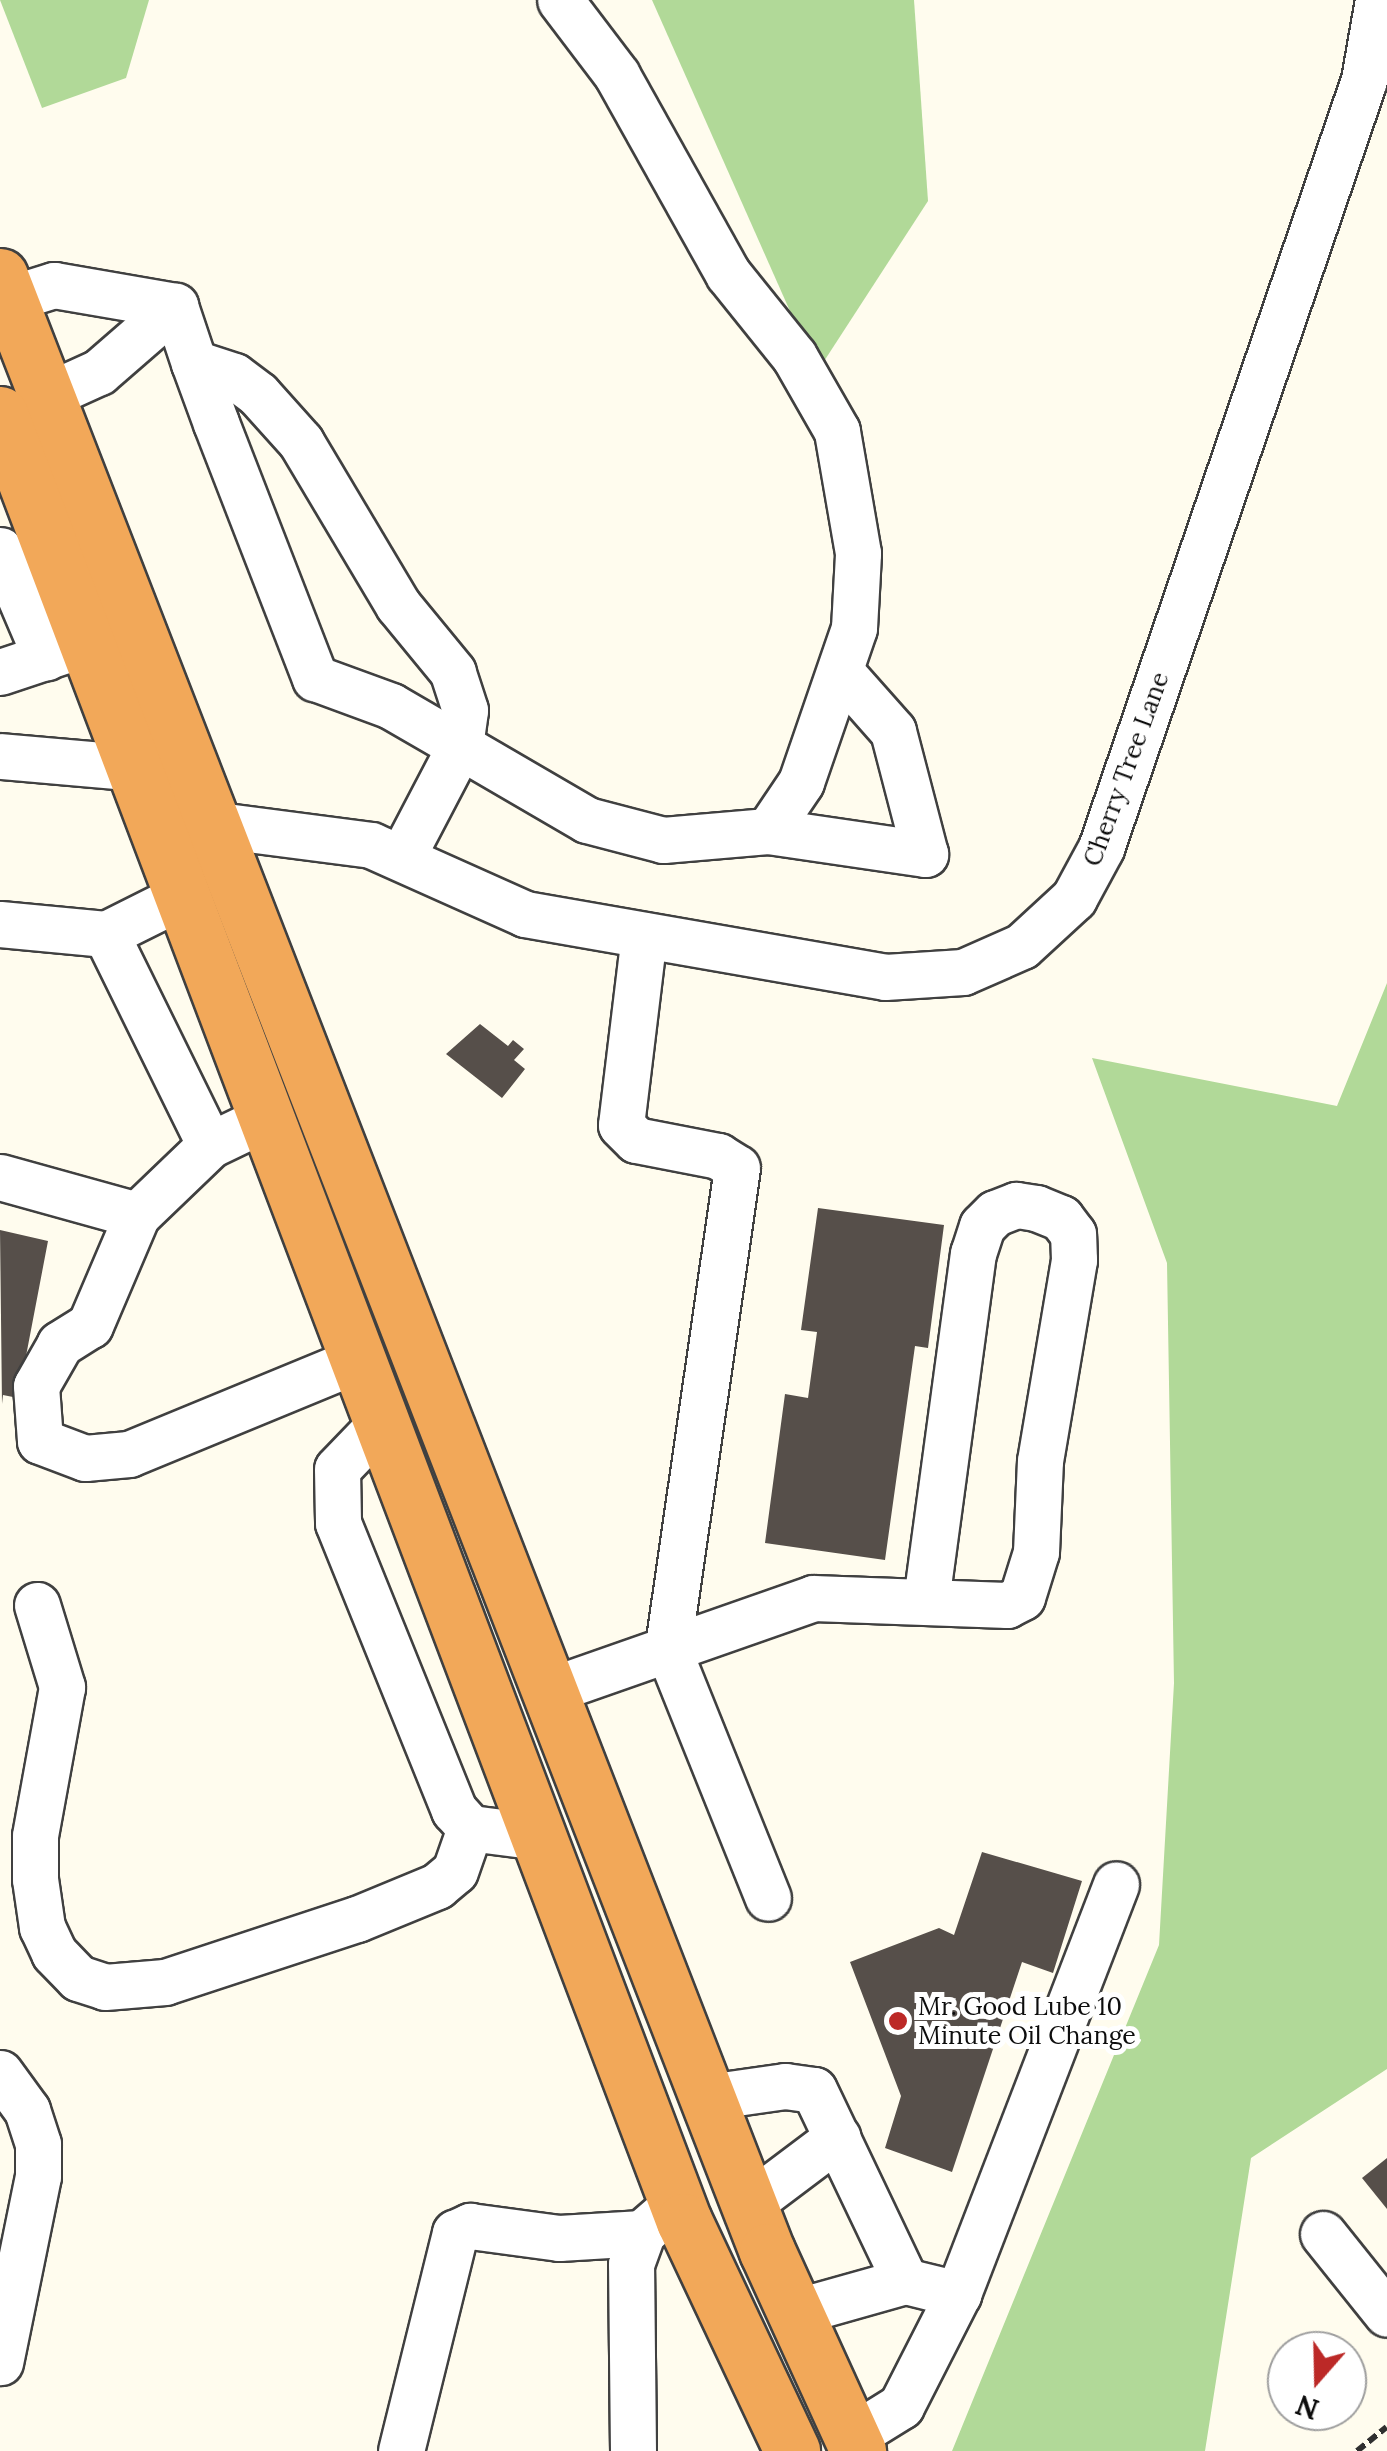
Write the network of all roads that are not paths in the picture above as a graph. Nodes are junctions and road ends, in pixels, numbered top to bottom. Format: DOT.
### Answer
graph roads {
  1 [pos="1378,0"];
  2 [pos="552,3"];
  3 [pos="4,287"];
  4 [pos="175,306"];
  5 [pos="194,363"];
  6 [pos="23,405"];
  7 [pos="17,515"];
  8 [pos="0,550"];
  9 [pos="67,650"];
  10 [pos="840,671"];
  11 [pos="0,672"];
  12 [pos="460,746"];
  13 [pos="0,756"];
  14 [pos="136,768"];
  15 [pos="210,824"];
  16 [pos="768,831"];
  17 [pos="403,855"];
  18 [pos="184,895"];
  19 [pos="0,924"];
  20 [pos="106,934"];
  21 [pos="644,934"];
  22 [pos="268,1117"];
  23 [pos="210,1145"];
  24 [pos="0,1177"];
  25 [pos="137,1214"];
  26 [pos="360,1359"];
  27 [pos="383,1421"];
  28 [pos="926,1601"];
  29 [pos="38,1604"];
  30 [pos="668,1648"];
  31 [pos="548,1690"];
  32 [pos="470,1828"];
  33 [pos="540,1837"];
  34 [pos="1116,1884"];
  35 [pos="768,1898"];
  36 [pos="0,2073"];
  37 [pos="708,2098"];
  38 [pos="838,2136"];
  39 [pos="749,2204"];
  40 [pos="660,2218"];
  41 [pos="1323,2234"];
  42 [pos="905,2281"];
  43 [pos="958,2294"];
  44 [pos="795,2312"];
  45 [pos="1387,2314"];
  46 [pos="746,2342"];
  47 [pos="0,2362"];
  48 [pos="854,2444"];
  49 [pos="401,2451"];
  50 [pos="633,2451"];
  51 [pos="746,2451"];
  52 [pos="792,2451"];
  1 -- 21 [label="street, Cherry Tree Lane"];
  2 -- 10 [label="street"];
  3 -- 4 [label="street"];
  3 -- 6 [label="highway"];
  4 -- 5 [label="street"];
  4 -- 6 [label="street"];
  5 -- 12 [label="street"];
  5 -- 12 [label="street"];
  6 -- 7 [label="highway"];
  6 -- 15 [label="highway"];
  7 -- 9 [label="highway"];
  8 -- 9 [label="street"];
  9 -- 11 [label="street"];
  9 -- 14 [label="highway"];
  10 -- 16 [label="street"];
  10 -- 16 [label="street"];
  12 -- 16 [label="street"];
  12 -- 17 [label="street"];
  13 -- 14 [label="street"];
  14 -- 18 [label="highway"];
  15 -- 17 [label="street, Cherry Tree Lane"];
  15 -- 31 [label="highway"];
  17 -- 21 [label="street, Cherry Tree Lane"];
  18 -- 20 [label="street"];
  18 -- 22 [label="highway"];
  19 -- 20 [label="street"];
  20 -- 23 [label="street"];
  21 -- 30 [label="street"];
  22 -- 23 [label="street"];
  22 -- 26 [label="highway"];
  23 -- 25 [label="street"];
  24 -- 25 [label="street"];
  25 -- 26 [label="street"];
  26 -- 27 [label="highway"];
  27 -- 32 [label="street"];
  27 -- 33 [label="highway"];
  28 -- 28 [label="street"];
  28 -- 30 [label="street"];
  29 -- 32 [label="street"];
  30 -- 31 [label="street"];
  30 -- 35 [label="street"];
  31 -- 37 [label="highway"];
  32 -- 33 [label="street"];
  33 -- 40 [label="highway"];
  34 -- 43 [label="street"];
  36 -- 47 [label="street"];
  37 -- 38 [label="street"];
  37 -- 39 [label="highway"];
  38 -- 39 [label="street"];
  38 -- 42 [label="street"];
  39 -- 44 [label="highway"];
  40 -- 46 [label="highway"];
  40 -- 49 [label="street"];
  40 -- 50 [label="street"];
  41 -- 45 [label="street"];
  42 -- 43 [label="street"];
  42 -- 44 [label="street"];
  43 -- 48 [label="street"];
  44 -- 48 [label="highway"];
  46 -- 51 [label="highway"];
  46 -- 52 [label="highway"];
}
